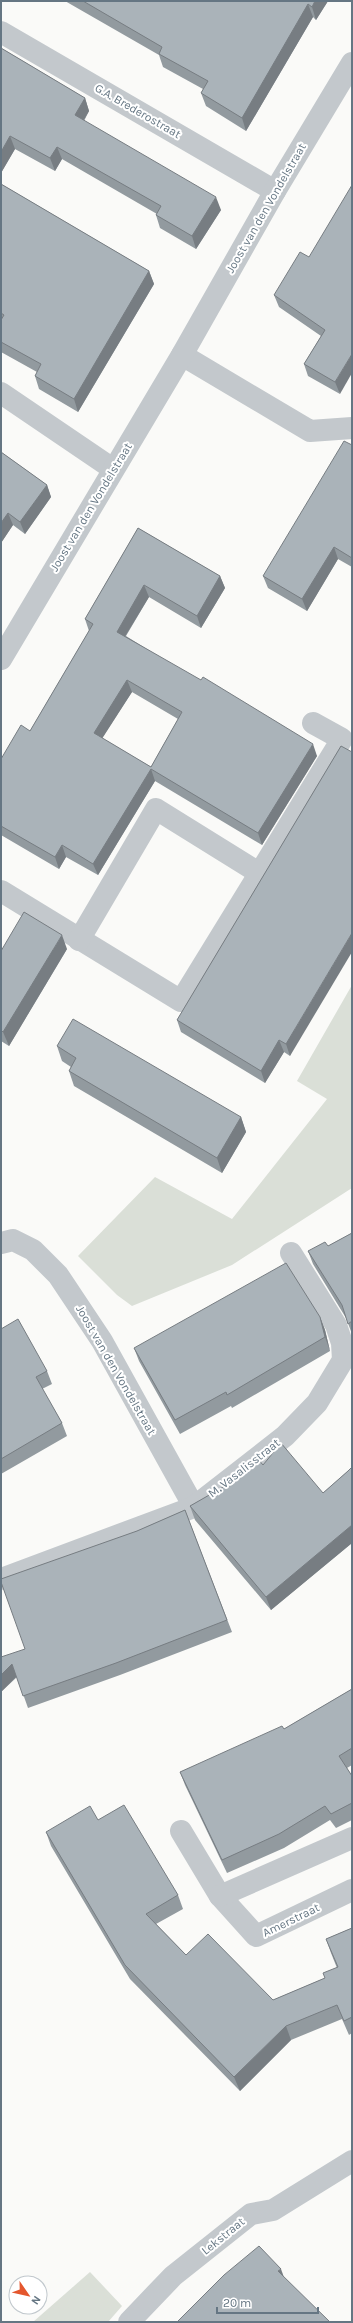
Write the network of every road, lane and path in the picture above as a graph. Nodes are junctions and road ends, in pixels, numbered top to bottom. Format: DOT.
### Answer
graph roads {
  1 [pos="1,32"];
  2 [pos="352,63"];
  3 [pos="274,191"];
  4 [pos="182,355"];
  5 [pos="1,394"];
  6 [pos="352,428"];
  7 [pos="113,469"];
  8 [pos="1,659"];
  9 [pos="313,722"];
  10 [pos="259,873"];
  11 [pos="1,891"];
  12 [pos="79,940"];
  13 [pos="1,1243"];
  14 [pos="291,1253"];
  15 [pos="194,1507"];
  16 [pos="1,1578"];
  17 [pos="181,1831"];
  18 [pos="352,1838"];
  19 [pos="352,1890"];
  20 [pos="220,1896"];
  21 [pos="352,2161"];
  22 [pos="129,2322"];
  1 -- 3 [label="street, G.A. Brederostraat"];
  2 -- 3 [label="street, Joost van den Vondelstraat"];
  3 -- 4 [label="street, Joost van den Vondelstraat"];
  4 -- 6 [label="street"];
  4 -- 7 [label="street, Joost van den Vondelstraat"];
  5 -- 7 [label="street"];
  7 -- 8 [label="street, Joost van den Vondelstraat"];
  9 -- 10 [label="street"];
  10 -- 12 [label="street"];
  10 -- 12 [label="street"];
  11 -- 12 [label="street"];
  13 -- 15 [label="street, Joost van den Vondelstraat"];
  14 -- 15 [label="street, M. Vasalisstraat"];
  15 -- 16 [label="street, M. Vasalisstraat"];
  17 -- 20 [label="street, Amerstraat"];
  18 -- 20 [label="street"];
  19 -- 20 [label="street, Amerstraat"];
  21 -- 22 [label="street, Lekstraat"];
}
